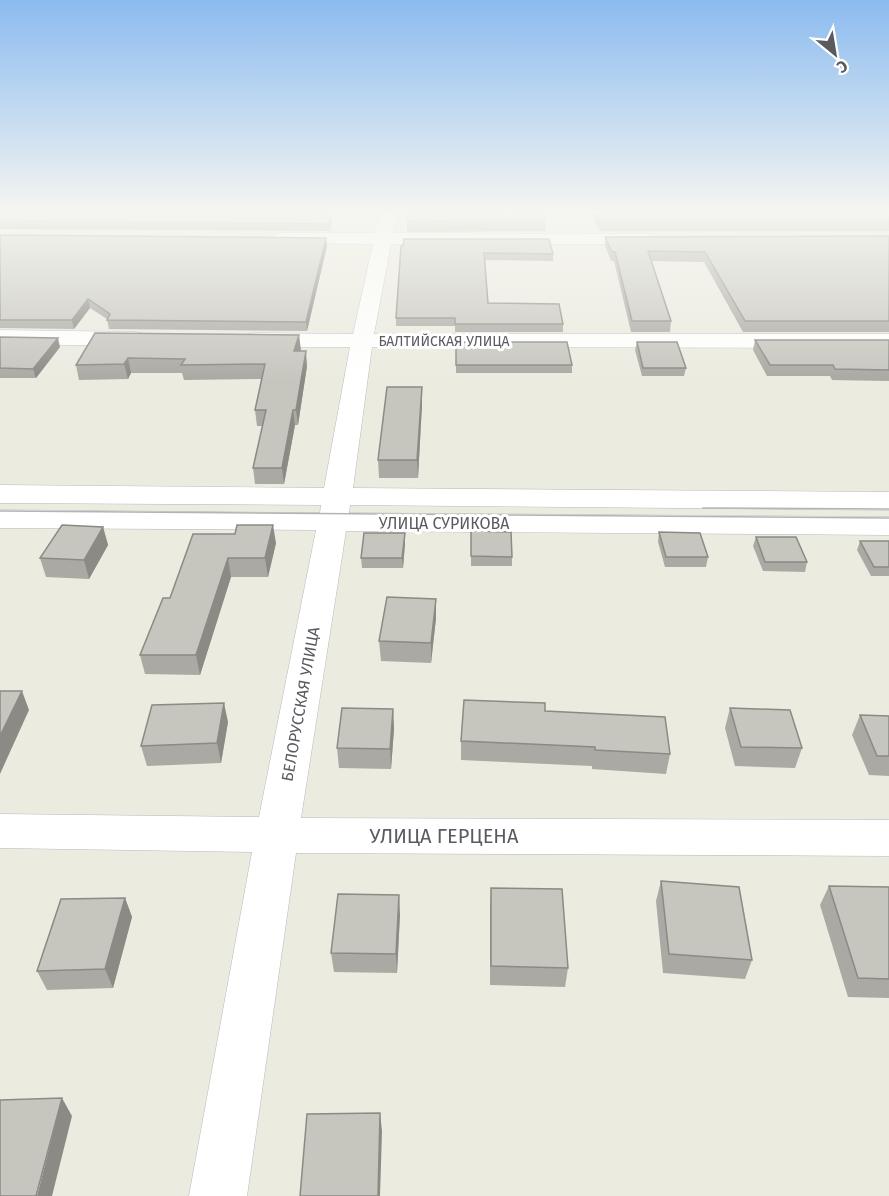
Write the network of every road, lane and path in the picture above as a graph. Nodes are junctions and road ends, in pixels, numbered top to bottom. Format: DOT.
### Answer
graph roads {
  1 [pos="377,269"];
  2 [pos="0,337"];
  3 [pos="152,339"];
  4 [pos="233,340"];
  5 [pos="362,341"];
  6 [pos="889,341"];
  7 [pos="0,494"];
  8 [pos="889,501"];
  9 [pos="335,510"];
  10 [pos="0,519"];
  11 [pos="889,526"];
  12 [pos="0,831"];
  13 [pos="277,835"];
  14 [pos="889,838"];
  15 [pos="218,1196"];
  1 -- 5 [label="street, БЕЛОРУССКАЯ УЛИЦА"];
  2 -- 3 [label="street"];
  4 -- 5 [label="street, БАЛТИЙСКАЯ УЛИЦА"];
  5 -- 6 [label="street, БАЛТИЙСКАЯ УЛИЦА"];
  5 -- 9 [label="street, БЕЛОРУССКАЯ УЛИЦА"];
  7 -- 9 [label="street, УЛИЦА СУРИКОВА"];
  8 -- 9 [label="street, УЛИЦА СУРИКОВА"];
  9 -- 10 [label="street, УЛИЦА СУРИКОВА"];
  9 -- 11 [label="street, УЛИЦА СУРИКОВА"];
  9 -- 13 [label="street, БЕЛОРУССКАЯ УЛИЦА"];
  12 -- 13 [label="street, УЛИЦА ГЕРЦЕНА"];
  13 -- 14 [label="street, УЛИЦА ГЕРЦЕНА"];
  13 -- 15 [label="street, БЕЛОРУССКАЯ УЛИЦА"];
}
